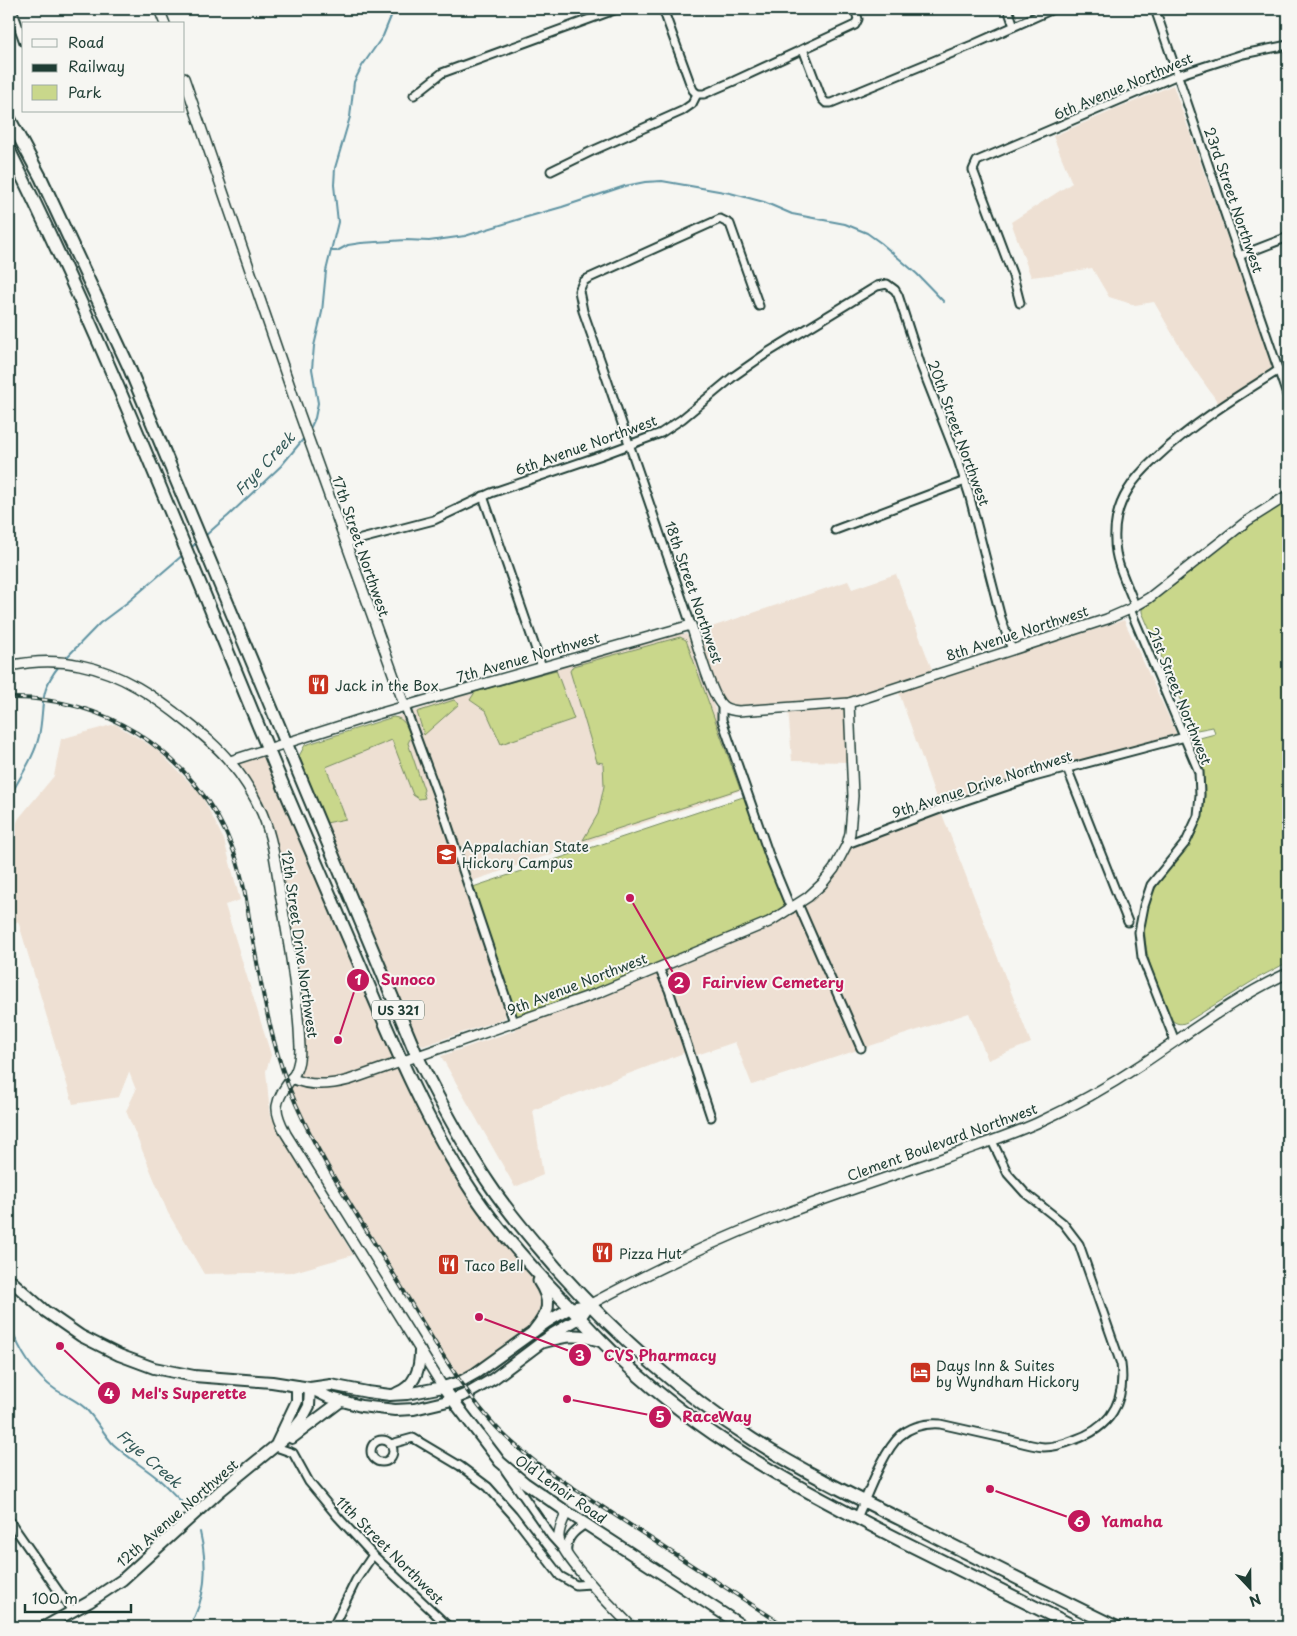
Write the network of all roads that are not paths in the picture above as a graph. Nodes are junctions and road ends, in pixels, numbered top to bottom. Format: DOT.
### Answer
graph roads {
  1 [pos="12,9"];
  2 [pos="160,9"];
  3 [pos="617,9"];
  4 [pos="663,9"];
  5 [pos="855,9"];
  6 [pos="1008,9"];
  7 [pos="1053,9"];
  8 [pos="1155,9"];
  9 [pos="164,22"];
  10 [pos="1014,26"];
  11 [pos="22,36"];
  12 [pos="1288,45"];
  13 [pos="803,49"];
  14 [pos="1178,75"];
  15 [pos="185,81"];
  16 [pos="697,94"];
  17 [pos="414,95"];
  18 [pos="9,118"];
  19 [pos="9,150"];
  20 [pos="551,171"];
  21 [pos="1288,237"];
  22 [pos="1239,256"];
  23 [pos="891,286"];
  24 [pos="1020,303"];
  25 [pos="759,306"];
  26 [pos="1278,370"];
  27 [pos="1288,398"];
  28 [pos="629,446"];
  29 [pos="965,482"];
  30 [pos="1288,495"];
  31 [pos="483,496"];
  32 [pos="835,530"];
  33 [pos="346,543"];
  34 [pos="1133,608"];
  35 [pos="691,625"];
  36 [pos="1012,650"];
  37 [pos="9,666"];
  38 [pos="542,667"];
  39 [pos="849,704"];
  40 [pos="722,706"];
  41 [pos="405,707"];
  42 [pos="1185,737"];
  43 [pos="285,742"];
  44 [pos="268,748"];
  45 [pos="230,761"];
  46 [pos="1067,768"];
  47 [pos="847,844"];
  48 [pos="794,907"];
  49 [pos="1128,922"];
  50 [pos="659,968"];
  51 [pos="1288,973"];
  52 [pos="514,1022"];
  53 [pos="1175,1041"];
  54 [pos="861,1048"];
  55 [pos="417,1056"];
  56 [pos="400,1061"];
  57 [pos="291,1078"];
  58 [pos="711,1117"];
  59 [pos="992,1141"];
  60 [pos="528,1263"];
  61 [pos="9,1279"];
  62 [pos="590,1305"];
  63 [pos="570,1308"];
  64 [pos="580,1318"];
  65 [pos="534,1331"];
  66 [pos="602,1341"];
  67 [pos="542,1342"];
  68 [pos="514,1346"];
  69 [pos="420,1352"];
  70 [pos="525,1355"];
  71 [pos="298,1386"];
  72 [pos="443,1387"];
  73 [pos="310,1388"];
  74 [pos="390,1395"];
  75 [pos="452,1400"];
  76 [pos="341,1401"];
  77 [pos="391,1444"];
  78 [pos="276,1446"];
  79 [pos="500,1462"];
  80 [pos="864,1501"];
  81 [pos="567,1512"];
  82 [pos="857,1518"];
  83 [pos="9,1520"];
  84 [pos="586,1524"];
  85 [pos="373,1555"];
  86 [pos="571,1559"];
  87 [pos="591,1584"];
  88 [pos="72,1612"];
  89 [pos="44,1627"];
  90 [pos="333,1627"];
  91 [pos="449,1627"];
  92 [pos="632,1627"];
  93 [pos="744,1627"];
  94 [pos="1075,1627"];
  95 [pos="1116,1627"];
  1 -- 11 [label="street"];
  2 -- 9 [label="street"];
  3 -- 17 [label="street"];
  4 -- 16 [label="street"];
  5 -- 13 [label="street"];
  6 -- 10 [label="street"];
  7 -- 10 [label="street"];
  8 -- 14 [label="street, 23rd Street Northwest"];
  10 -- 13 [label="street"];
  12 -- 14 [label="street, 6th Avenue Northwest"];
  13 -- 16 [label="street"];
  14 -- 22 [label="street, 23rd Street Northwest"];
  14 -- 24 [label="street, 6th Avenue Northwest"];
  15 -- 33 [label="street, 17th Street Northwest"];
  16 -- 20 [label="street"];
  18 -- 43 [label="highway, US 321"];
  19 -- 44 [label="highway, US 321"];
  21 -- 22 [label="street"];
  22 -- 26 [label="street, 23rd Street Northwest"];
  23 -- 28 [label="street, 6th Avenue Northwest"];
  23 -- 29 [label="street, 20th Street Northwest"];
  25 -- 28 [label="street, 18th Street Northwest"];
  26 -- 27 [label="street, 23rd Street Northwest"];
  26 -- 34 [label="street, 21st Street Northwest"];
  28 -- 31 [label="street, 6th Avenue Northwest"];
  28 -- 35 [label="street, 18th Street Northwest"];
  29 -- 32 [label="street"];
  29 -- 36 [label="street, 20th Street Northwest"];
  30 -- 34 [label="street, 8th Avenue Northwest"];
  31 -- 33 [label="street, 6th Avenue Northwest"];
  31 -- 38 [label="street"];
  33 -- 41 [label="street, 17th Street Northwest"];
  34 -- 36 [label="street, 8th Avenue Northwest"];
  34 -- 42 [label="street, 21st Street Northwest"];
  35 -- 38 [label="street, 7th Avenue Northwest"];
  35 -- 40 [label="street, 18th Street Northwest"];
  36 -- 39 [label="street, 8th Avenue Northwest"];
  37 -- 45 [label="street, 12th Street Drive Northwest"];
  38 -- 41 [label="street, 7th Avenue Northwest"];
  39 -- 40 [label="street, 8th Avenue Northwest"];
  39 -- 47 [label="street, 9th Avenue Northwest"];
  40 -- 48 [label="street, 18th Street Northwest"];
  41 -- 43 [label="street, 7th Avenue Northwest"];
  41 -- 52 [label="street, 17th Street Northwest"];
  42 -- 46 [label="street, 9th Avenue Drive Northwest"];
  42 -- 53 [label="street, 21st Street Northwest"];
  43 -- 44 [label="street, 7th Avenue Northwest"];
  43 -- 55 [label="highway, US 321"];
  44 -- 45 [label="street, 7th Avenue Northwest"];
  44 -- 56 [label="highway, US 321"];
  45 -- 57 [label="street, 12th Street Drive Northwest"];
  46 -- 47 [label="street, 9th Avenue Drive Northwest"];
  46 -- 49 [label="street"];
  47 -- 48 [label="street, 9th Avenue Northwest"];
  48 -- 50 [label="street, 9th Avenue Northwest"];
  48 -- 54 [label="street, 18th Street Northwest"];
  50 -- 52 [label="street, 9th Avenue Northwest"];
  50 -- 58 [label="street"];
  51 -- 53 [label="street, Clement Boulevard Northwest"];
  52 -- 55 [label="street, 9th Avenue Northwest"];
  53 -- 59 [label="street, Clement Boulevard Northwest"];
  55 -- 56 [label="street, 9th Avenue Northwest"];
  55 -- 62 [label="highway, US 321"];
  56 -- 57 [label="street, 9th Avenue Northwest"];
  56 -- 60 [label="highway, US 321"];
  57 -- 69 [label="street, 12th Street Drive Northwest"];
  59 -- 62 [label="street, Clement Boulevard Northwest"];
  59 -- 80 [label="street"];
  60 -- 63 [label="highway, US 321"];
  60 -- 65 [label="highway"];
  61 -- 71 [label="main road"];
  62 -- 63 [label="main road, Clement Boulevard Northwest"];
  62 -- 64 [label="main road, Clement Boulevard Northwest"];
  62 -- 80 [label="highway, US 321"];
  63 -- 64 [label="highway, US 321"];
  63 -- 65 [label="main road, Clement Boulevard Northwest"];
  64 -- 66 [label="highway, US 321"];
  64 -- 67 [label="main road, Clement Boulevard Northwest"];
  65 -- 68 [label="main road, Clement Boulevard Northwest"];
  66 -- 67 [label="highway"];
  66 -- 82 [label="highway, US 321"];
  67 -- 70 [label="main road, Clement Boulevard Northwest"];
  68 -- 70 [label="street"];
  68 -- 72 [label="main road, Clement Boulevard Northwest"];
  69 -- 72 [label="street, 12th Street Drive Northwest"];
  69 -- 74 [label="main road"];
  70 -- 75 [label="main road, Clement Boulevard Northwest"];
  71 -- 73 [label="main road"];
  71 -- 78 [label="main road, 12th Avenue Northwest"];
  72 -- 74 [label="main road"];
  72 -- 75 [label="main road, 12th Street Drive Northwest"];
  73 -- 74 [label="main road"];
  73 -- 76 [label="main road"];
  73 -- 78 [label="main road, 12th Avenue Northwest"];
  75 -- 76 [label="main road"];
  75 -- 79 [label="main road, Old Lenoir Road"];
  76 -- 78 [label="main road, 12th Avenue Northwest"];
  77 -- 87 [label="street"];
  78 -- 85 [label="street, 11th Street Northwest"];
  78 -- 88 [label="main road, 12th Avenue Northwest"];
  79 -- 81 [label="main road, Old Lenoir Road"];
  79 -- 86 [label="street"];
  80 -- 82 [label="street"];
  80 -- 95 [label="highway, US 321"];
  81 -- 84 [label="main road, Old Lenoir Road"];
  81 -- 86 [label="street"];
  82 -- 94 [label="highway, US 321"];
  83 -- 88 [label="street"];
  84 -- 86 [label="street"];
  84 -- 93 [label="main road, Old Lenoir Road"];
  85 -- 90 [label="street"];
  85 -- 91 [label="street, 11th Street Northwest"];
  86 -- 87 [label="street"];
  87 -- 92 [label="street"];
  88 -- 89 [label="main road, 12th Avenue Northwest"];
}
